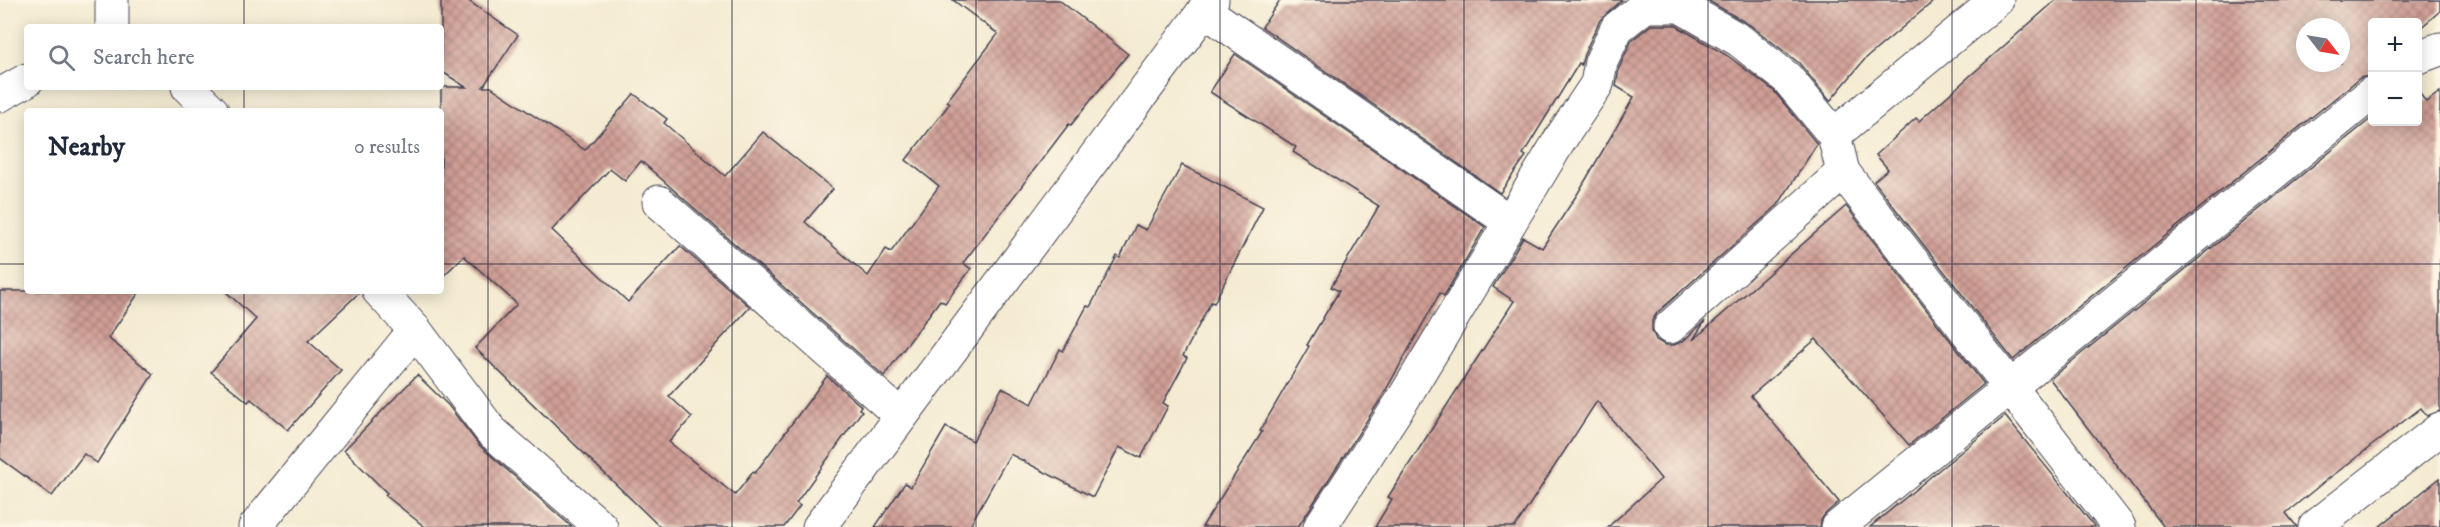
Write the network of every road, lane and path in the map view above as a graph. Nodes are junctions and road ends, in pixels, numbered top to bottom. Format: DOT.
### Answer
graph roads {
  1 [pos="112,0"];
  2 [pos="1997,0"];
  3 [pos="1646,3"];
  4 [pos="1208,5"];
  5 [pos="112,24"];
  6 [pos="2440,49"];
  7 [pos="2422,56"];
  8 [pos="24,82"];
  9 [pos="191,90"];
  10 [pos="0,95"];
  11 [pos="2368,97"];
  12 [pos="209,108"];
  13 [pos="1834,135"];
  14 [pos="1843,172"];
  15 [pos="659,202"];
  16 [pos="1510,222"];
  17 [pos="382,294"];
  18 [pos="1670,327"];
  19 [pos="415,330"];
  20 [pos="2009,388"];
  21 [pos="901,416"];
  22 [pos="2440,429"];
  23 [pos="255,527"];
  24 [pos="601,527"];
  25 [pos="819,527"];
  26 [pos="1320,527"];
  27 [pos="1838,527"];
  28 [pos="2119,527"];
  29 [pos="2315,527"];
  1 -- 5 [label="street"];
  2 -- 13 [label="street"];
  3 -- 13 [label="street"];
  3 -- 16 [label="street"];
  4 -- 16 [label="street"];
  4 -- 21 [label="street"];
  6 -- 7 [label="street"];
  8 -- 10 [label="street"];
  9 -- 12 [label="street"];
  11 -- 20 [label="street"];
  13 -- 14 [label="street"];
  14 -- 18 [label="street"];
  14 -- 20 [label="street"];
  15 -- 21 [label="street"];
  16 -- 26 [label="street"];
  17 -- 19 [label="street"];
  19 -- 23 [label="street"];
  19 -- 24 [label="street"];
  20 -- 27 [label="street"];
  20 -- 28 [label="street"];
  21 -- 25 [label="street"];
  22 -- 29 [label="street"];
}
